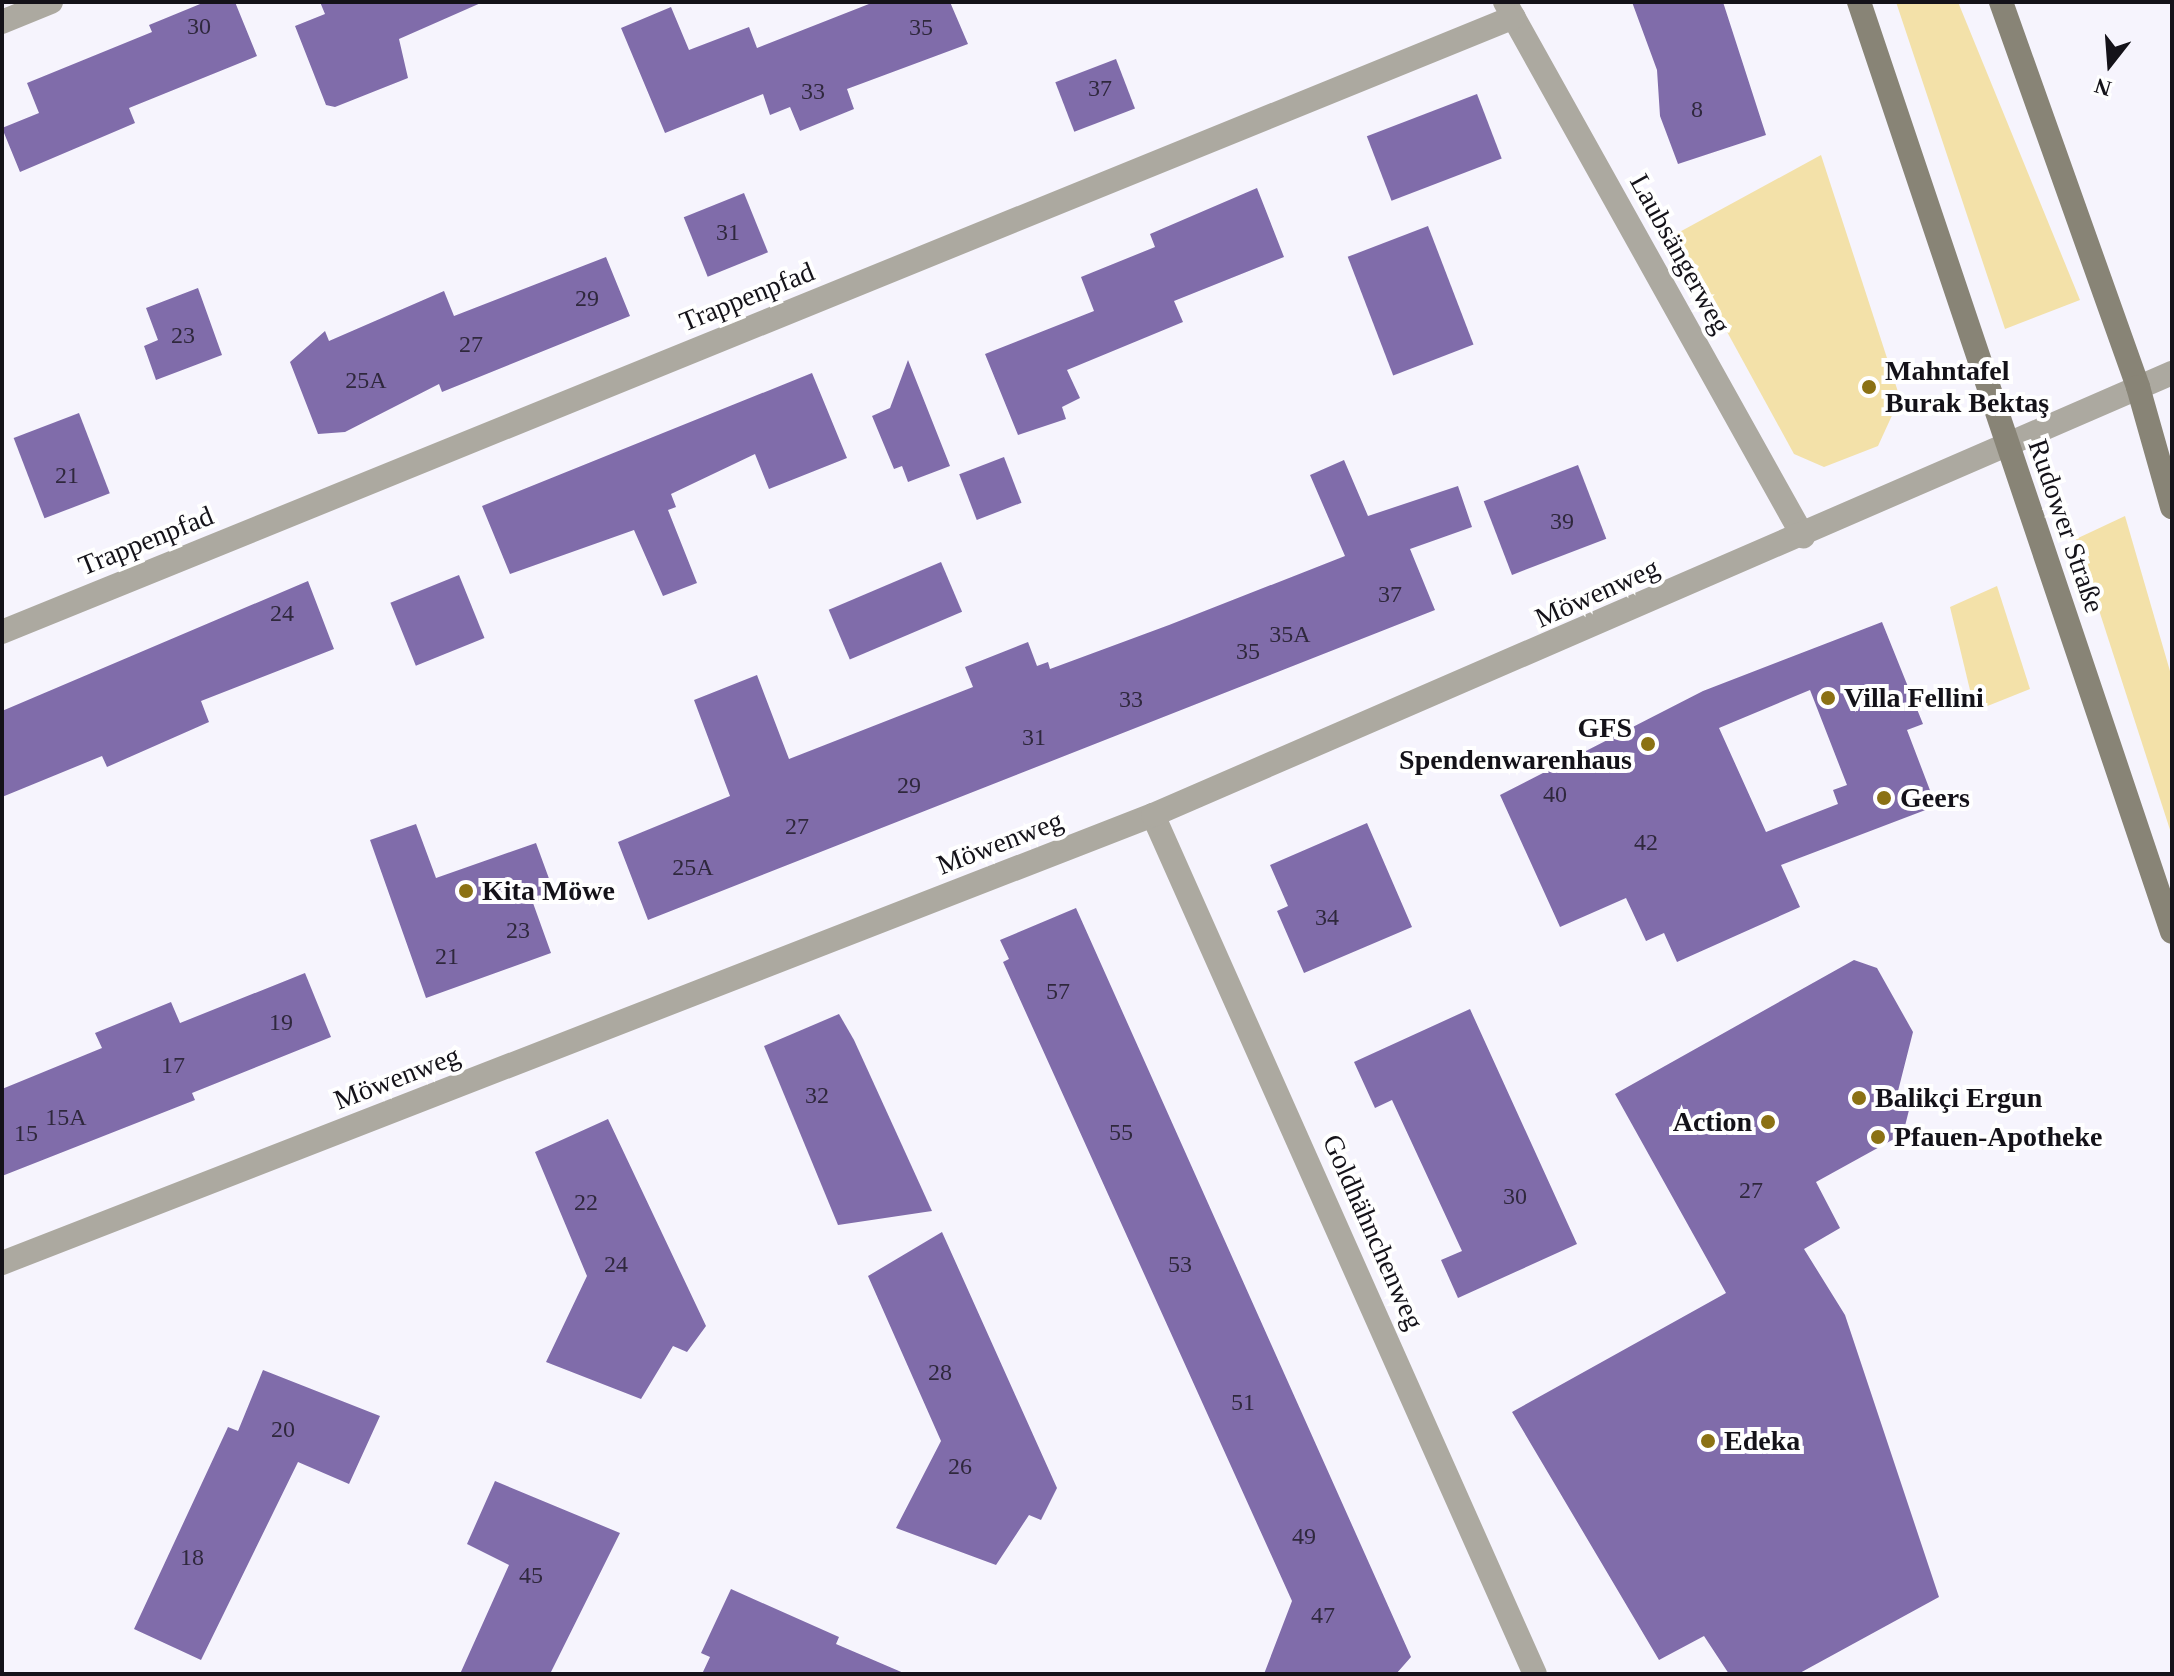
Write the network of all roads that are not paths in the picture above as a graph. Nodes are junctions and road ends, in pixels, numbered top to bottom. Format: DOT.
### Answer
graph roads {
  1 [pos="51,2"];
  2 [pos="1859,2"];
  3 [pos="2001,2"];
  4 [pos="1509,10"];
  5 [pos="2,22"];
  6 [pos="2172,373"];
  7 [pos="2138,387"];
  8 [pos="2007,445"];
  9 [pos="2172,507"];
  10 [pos="1803,536"];
  11 [pos="2,632"];
  12 [pos="1153,815"];
  13 [pos="2172,932"];
  14 [pos="2,1263"];
  15 [pos="1535,1674"];
  1 -- 5 [label="street"];
  2 -- 8 [label="main road, Rudower Straße"];
  3 -- 7 [label="main road"];
  4 -- 10 [label="street, Laubsängerweg"];
  4 -- 11 [label="street, Trappenpfad"];
  6 -- 7 [label="street, Möwenweg"];
  7 -- 8 [label="street, Möwenweg"];
  7 -- 9 [label="main road"];
  8 -- 10 [label="street, Möwenweg"];
  8 -- 13 [label="main road, Rudower Straße"];
  10 -- 12 [label="street, Möwenweg"];
  12 -- 14 [label="street, Möwenweg"];
  12 -- 15 [label="street, Goldhähnchenweg"];
}
